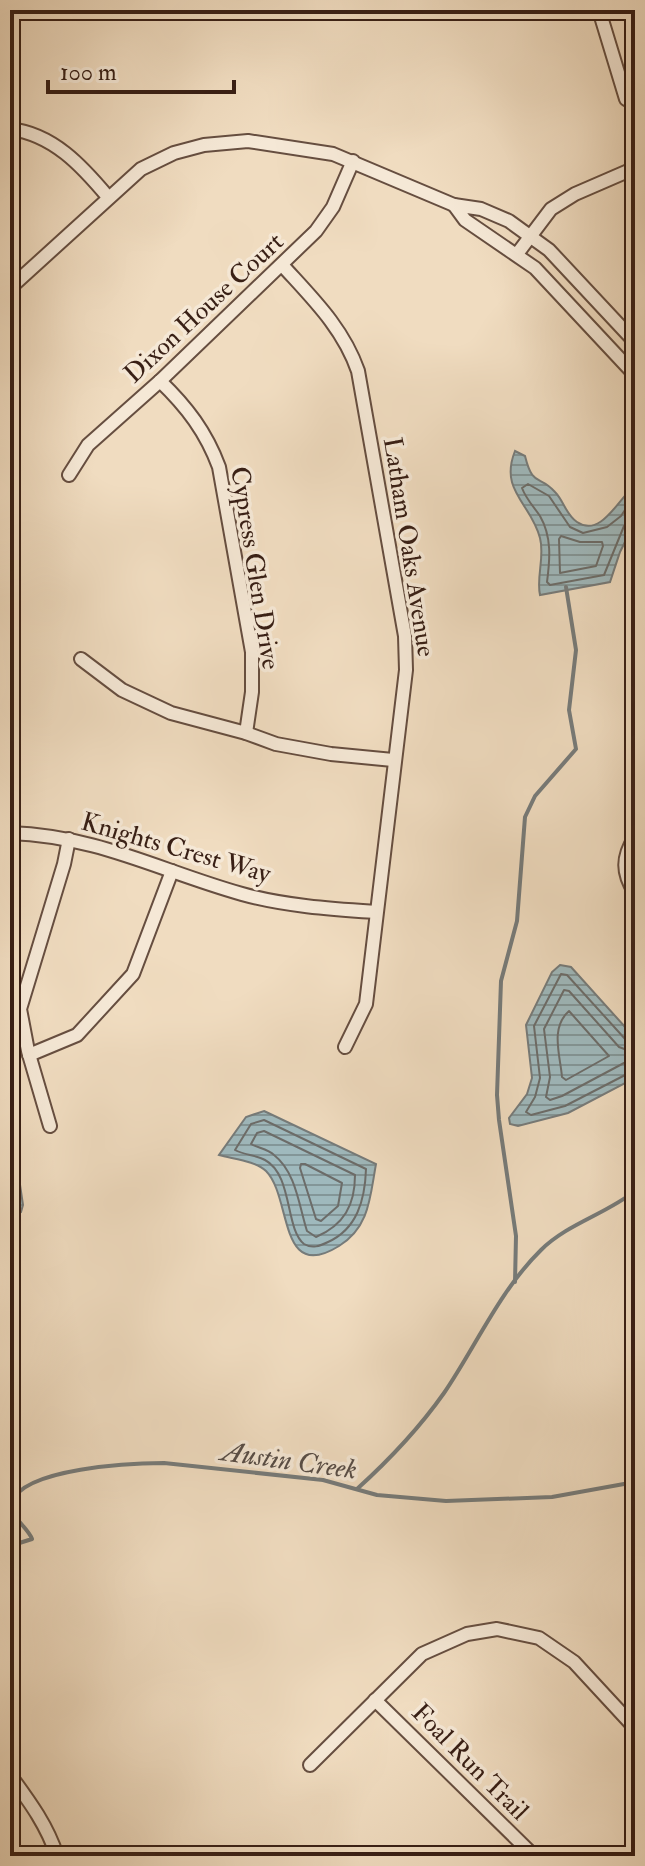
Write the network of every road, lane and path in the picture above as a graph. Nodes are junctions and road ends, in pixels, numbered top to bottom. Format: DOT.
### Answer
graph roads {
  1 [pos="599,10"];
  2 [pos="635,104"];
  3 [pos="10,129"];
  4 [pos="353,161"];
  5 [pos="635,168"];
  6 [pos="108,197"];
  7 [pos="454,205"];
  8 [pos="531,235"];
  9 [pos="517,254"];
  10 [pos="283,266"];
  11 [pos="10,288"];
  12 [pos="635,342"];
  13 [pos="635,375"];
  14 [pos="160,381"];
  15 [pos="69,475"];
  16 [pos="81,659"];
  17 [pos="246,733"];
  18 [pos="393,760"];
  19 [pos="10,833"];
  20 [pos="635,837"];
  21 [pos="69,839"];
  22 [pos="172,871"];
  23 [pos="635,893"];
  24 [pos="376,912"];
  25 [pos="345,1047"];
  26 [pos="29,1055"];
  27 [pos="50,1126"];
  28 [pos="375,1700"];
  29 [pos="635,1728"];
  30 [pos="310,1765"];
  31 [pos="10,1775"];
  32 [pos="57,1856"];
  33 [pos="534,1856"];
  1 -- 2 [label="street"];
  3 -- 6 [label="street"];
  4 -- 6 [label="street"];
  4 -- 7 [label="street"];
  4 -- 10 [label="street, Dixon House Court"];
  5 -- 8 [label="street"];
  6 -- 11 [label="street"];
  7 -- 8 [label="street"];
  7 -- 9 [label="street"];
  8 -- 9 [label="street"];
  8 -- 12 [label="street"];
  9 -- 13 [label="street"];
  10 -- 14 [label="street, Dixon House Court"];
  10 -- 18 [label="street, Latham Oaks Avenue"];
  14 -- 15 [label="street, Dixon House Court"];
  14 -- 17 [label="street, Cypress Glen Drive"];
  16 -- 17 [label="street"];
  17 -- 18 [label="street"];
  18 -- 24 [label="street, Latham Oaks Avenue"];
  19 -- 21 [label="street, Knights Crest Way"];
  20 -- 23 [label="street"];
  21 -- 22 [label="street, Knights Crest Way"];
  21 -- 26 [label="street"];
  22 -- 24 [label="street, Knights Crest Way"];
  22 -- 26 [label="street"];
  24 -- 25 [label="street, Latham Oaks Avenue"];
  26 -- 27 [label="street"];
  28 -- 29 [label="street"];
  28 -- 30 [label="street"];
  28 -- 33 [label="street, Foal Run Trail"];
  31 -- 32 [label="street"];
}
